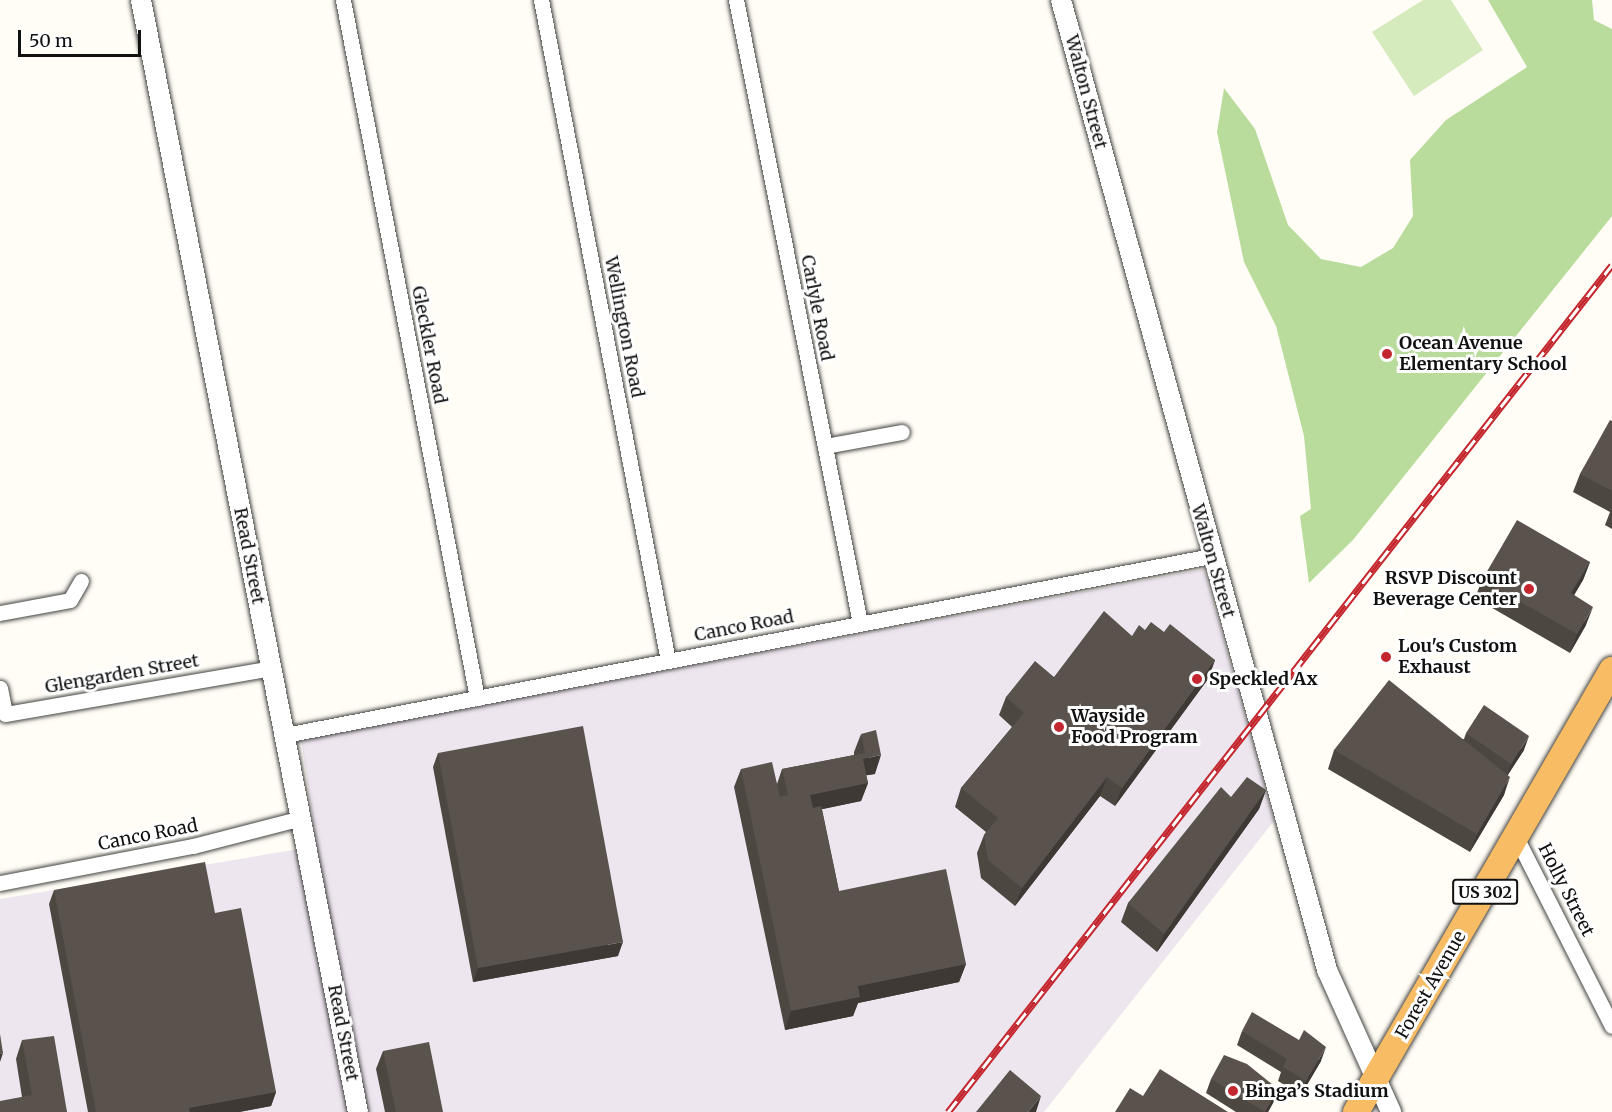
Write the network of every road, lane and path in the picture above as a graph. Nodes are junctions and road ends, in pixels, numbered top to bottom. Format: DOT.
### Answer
graph roads {
  1 [pos="141,0"];
  2 [pos="343,0"];
  3 [pos="542,0"];
  4 [pos="736,0"];
  5 [pos="1061,0"];
  6 [pos="902,432"];
  7 [pos="825,446"];
  8 [pos="1211,556"];
  9 [pos="81,581"];
  10 [pos="0,613"];
  11 [pos="860,623"];
  12 [pos="668,661"];
  13 [pos="271,668"];
  14 [pos="1612,670"];
  15 [pos="0,688"];
  16 [pos="477,698"];
  17 [pos="285,735"];
  18 [pos="301,818"];
  19 [pos="1516,837"];
  20 [pos="0,883"];
  21 [pos="1612,1026"];
  22 [pos="1375,1081"];
  23 [pos="358,1112"];
  24 [pos="1356,1112"];
  25 [pos="1391,1112"];
  1 -- 13 [label="street, Read Street"];
  2 -- 16 [label="street, Gleckler Road"];
  3 -- 12 [label="street, Wellington Road"];
  4 -- 7 [label="street, Carlyle Road"];
  5 -- 8 [label="street, Walton Street"];
  6 -- 7 [label="street"];
  7 -- 11 [label="street, Carlyle Road"];
  8 -- 11 [label="street, Canco Road"];
  8 -- 22 [label="street, Walton Street"];
  9 -- 10 [label="street"];
  11 -- 12 [label="street, Canco Road"];
  12 -- 16 [label="street, Canco Road"];
  13 -- 15 [label="street, Glengarden Street"];
  13 -- 17 [label="street, Read Street"];
  14 -- 19 [label="highway, Forest Avenue / US 302"];
  16 -- 17 [label="street, Canco Road"];
  17 -- 18 [label="street, Read Street"];
  18 -- 20 [label="street, Canco Road"];
  18 -- 23 [label="street, Read Street"];
  19 -- 21 [label="street, Holly Street"];
  19 -- 22 [label="highway, Forest Avenue / US 302"];
  22 -- 24 [label="highway, Forest Avenue / US 302"];
  22 -- 25 [label="street, Walton Street"];
}
